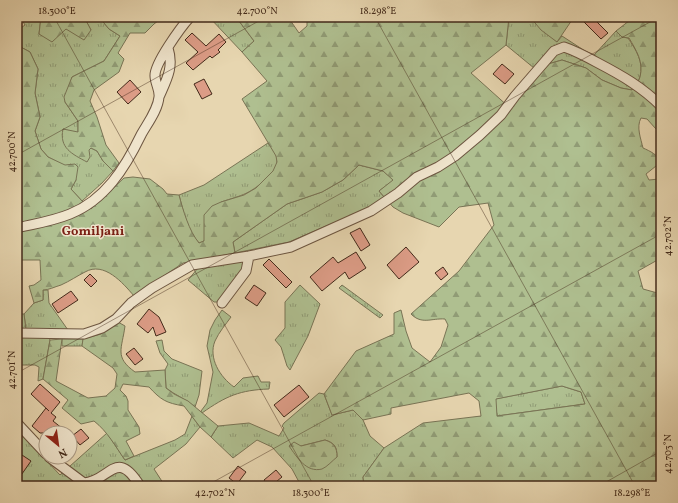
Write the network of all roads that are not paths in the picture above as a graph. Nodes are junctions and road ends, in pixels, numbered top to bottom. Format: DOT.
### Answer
graph roads {
  1 [pos="190,17"];
  2 [pos="168,48"];
  3 [pos="159,97"];
  4 [pos="661,106"];
  5 [pos="17,228"];
  6 [pos="249,256"];
  7 [pos="222,303"];
  8 [pos="17,332"];
  9 [pos="17,423"];
  10 [pos="38,445"];
  11 [pos="60,465"];
  12 [pos="140,486"];
  1 -- 2 [label="street"];
  2 -- 3 [label="street"];
  2 -- 3 [label="street"];
  3 -- 5 [label="street"];
  4 -- 6 [label="street"];
  6 -- 7 [label="street"];
  6 -- 8 [label="street"];
  9 -- 10 [label="street"];
  11 -- 12 [label="street"];
}
